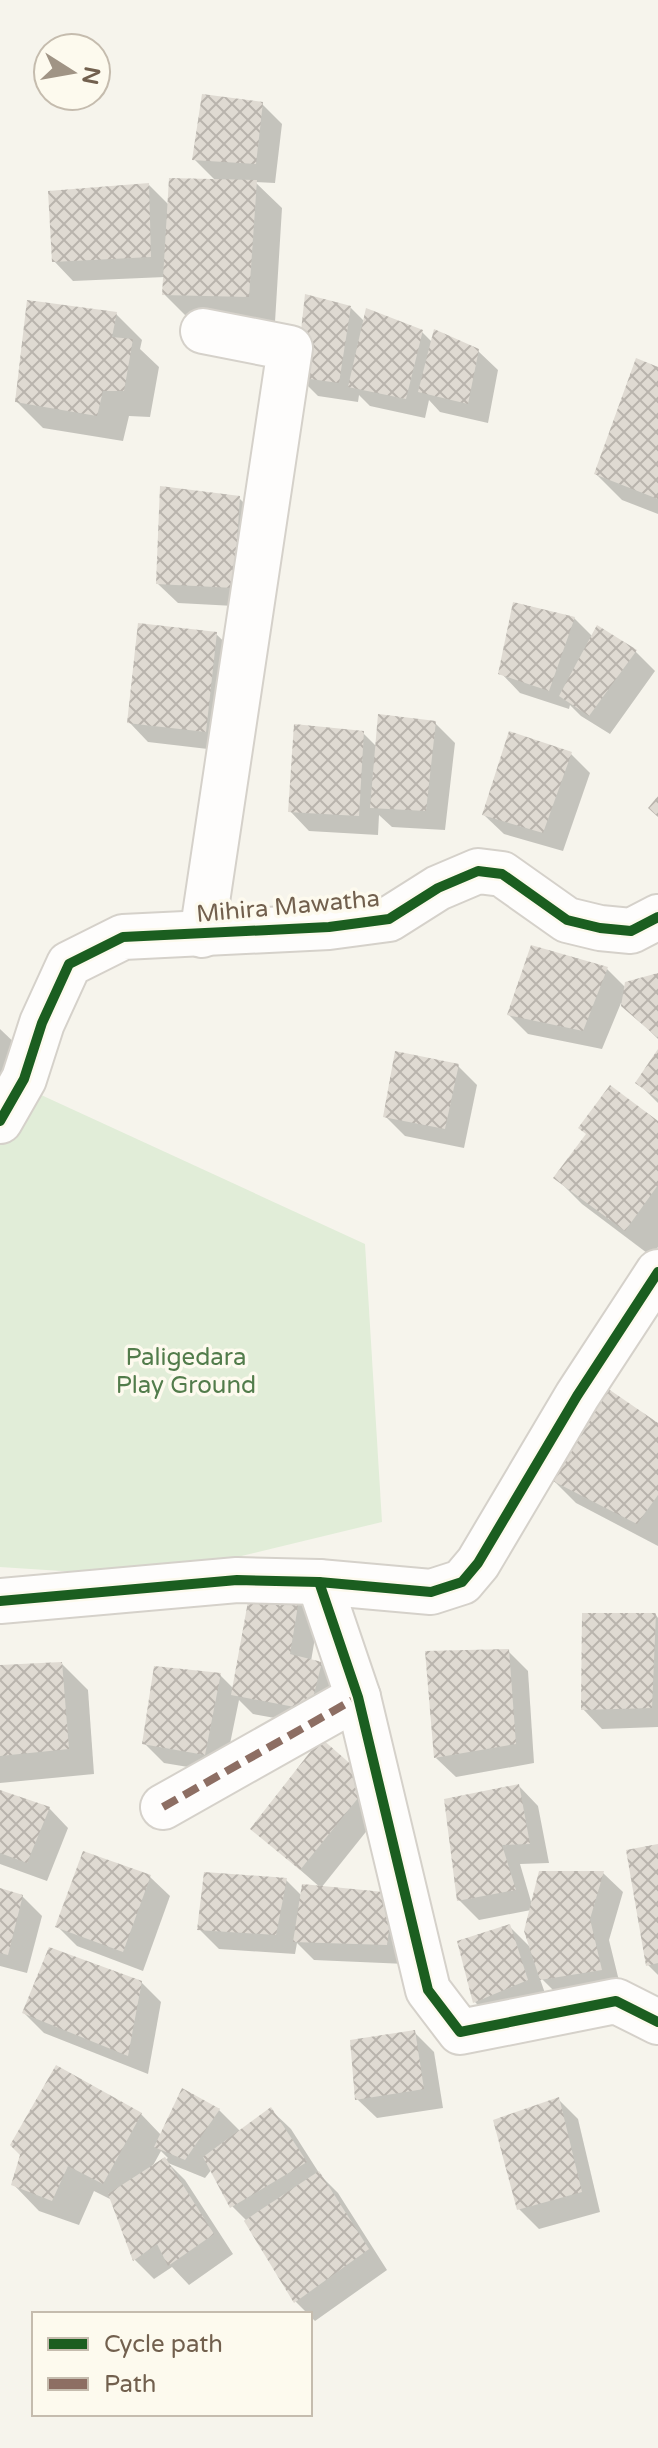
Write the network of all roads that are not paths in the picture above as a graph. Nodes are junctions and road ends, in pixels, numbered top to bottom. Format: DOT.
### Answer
graph roads {
  1 [pos="203,331"];
  2 [pos="658,917"];
  3 [pos="202,935"];
  4 [pos="0,1121"];
  5 [pos="658,1272"];
  6 [pos="319,1582"];
  7 [pos="0,1601"];
  8 [pos="358,1697"];
  9 [pos="163,1807"];
  10 [pos="658,2022"];
  1 -- 3 [label="street"];
  2 -- 3 [label="street, Mihira Mawatha"];
  3 -- 4 [label="street, Mihira Mawatha"];
  5 -- 6 [label="street"];
  6 -- 7 [label="street"];
  6 -- 8 [label="street"];
  8 -- 9 [label="street"];
  8 -- 10 [label="street"];
}
